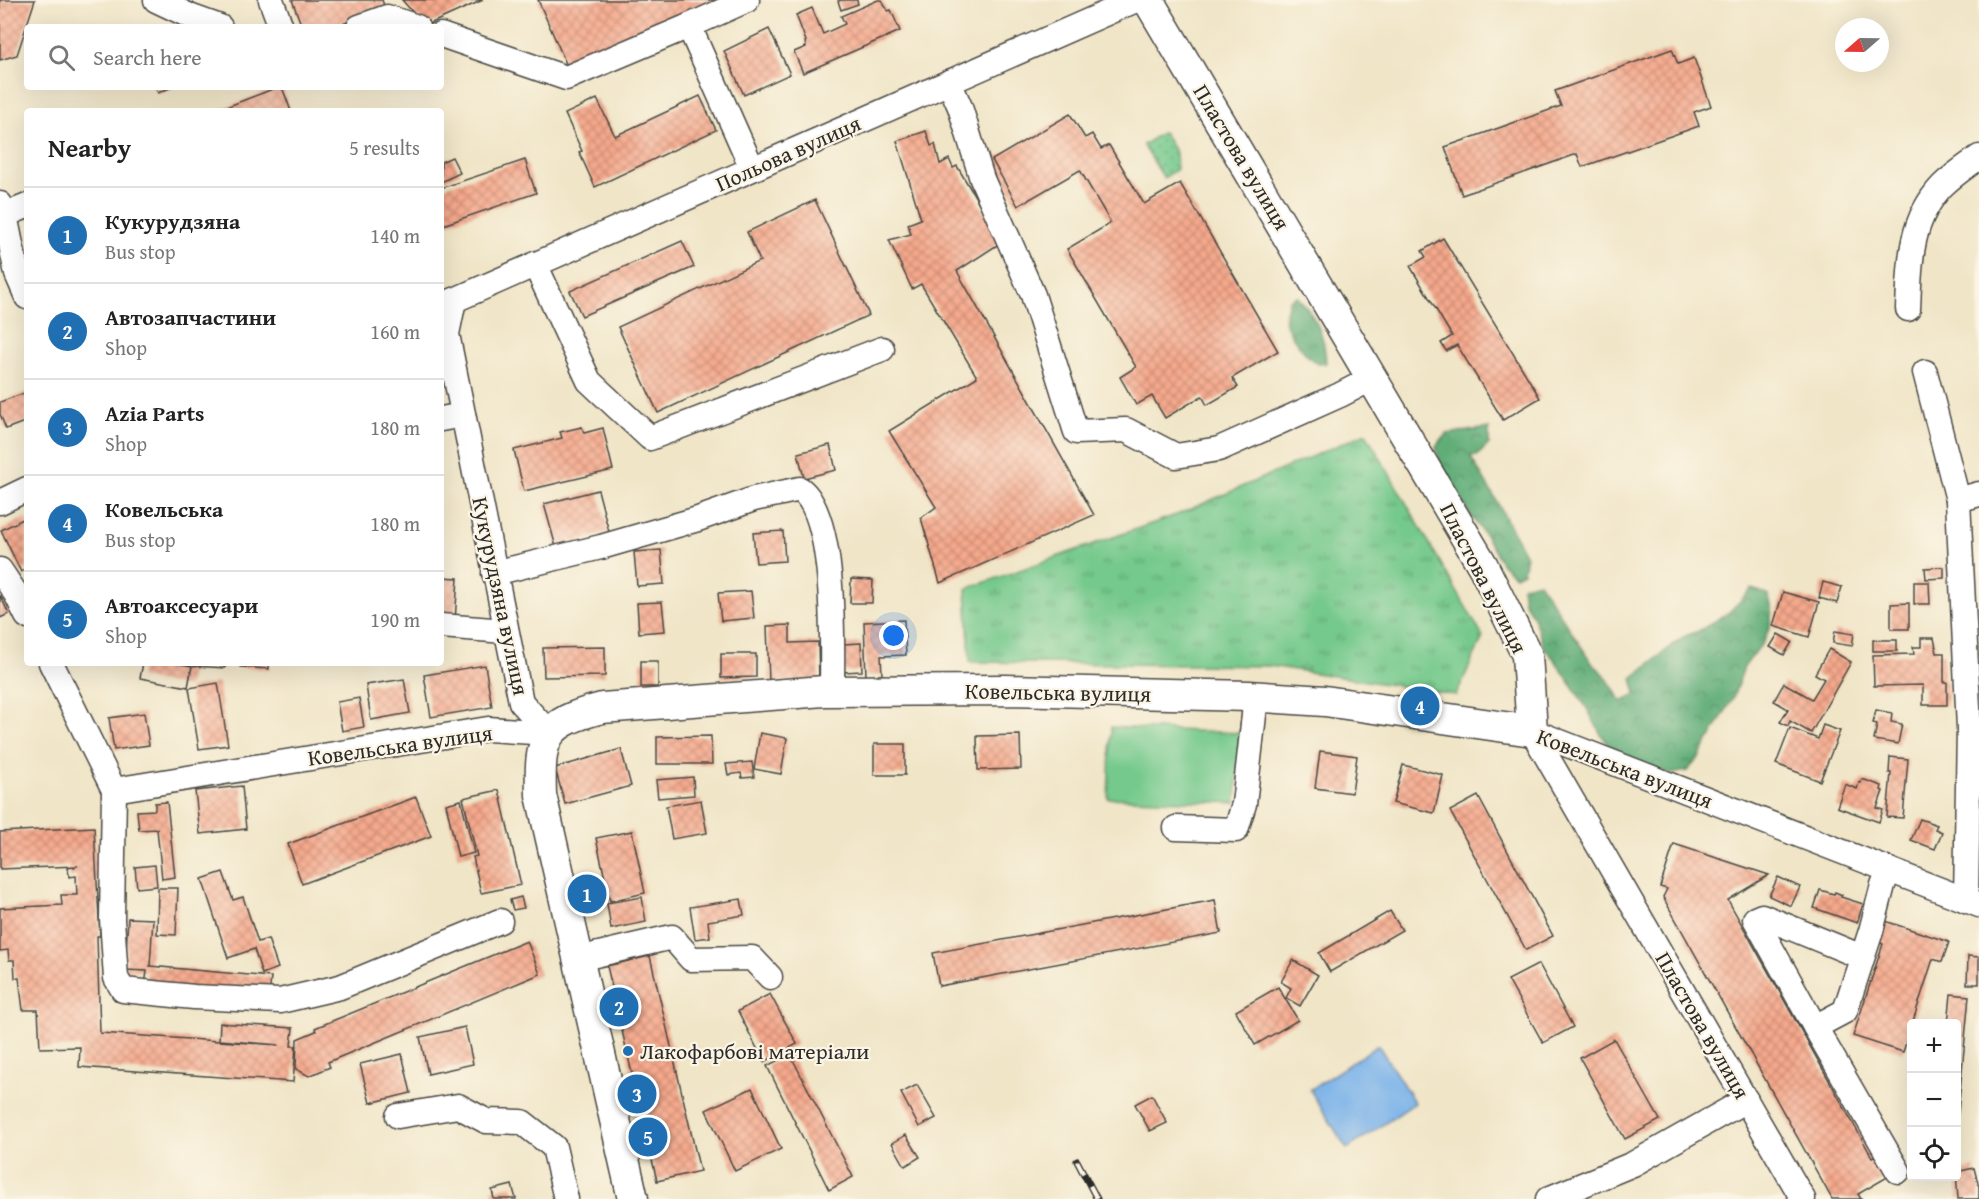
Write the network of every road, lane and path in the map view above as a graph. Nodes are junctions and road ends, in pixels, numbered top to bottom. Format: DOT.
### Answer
graph roads {
  1 [pos="156,0"];
  2 [pos="271,0"];
  3 [pos="747,0"];
  4 [pos="1136,0"];
  5 [pos="1148,0"];
  6 [pos="212,24"];
  7 [pos="280,24"];
  8 [pos="367,24"];
  9 [pos="408,24"];
  10 [pos="689,26"];
  11 [pos="444,36"];
  12 [pos="949,82"];
  13 [pos="1979,157"];
  14 [pos="752,168"];
  15 [pos="24,206"];
  16 [pos="2,209"];
  17 [pos="535,264"];
  18 [pos="24,290"];
  19 [pos="448,303"];
  20 [pos="1908,309"];
  21 [pos="882,350"];
  22 [pos="1924,372"];
  23 [pos="1373,378"];
  24 [pos="452,417"];
  25 [pos="24,490"];
  26 [pos="1968,497"];
  27 [pos="0,502"];
  28 [pos="0,570"];
  29 [pos="494,573"];
  30 [pos="21,594"];
  31 [pos="444,626"];
  32 [pos="506,631"];
  33 [pos="52,666"];
  34 [pos="832,691"];
  35 [pos="1256,697"];
  36 [pos="1974,727"];
  37 [pos="1532,731"];
  38 [pos="549,733"];
  39 [pos="114,790"];
  40 [pos="1176,828"];
  41 [pos="1889,870"];
  42 [pos="1972,903"];
  43 [pos="500,921"];
  44 [pos="1862,957"];
  45 [pos="578,959"];
  46 [pos="770,977"];
  47 [pos="1815,1027"];
  48 [pos="1746,1100"];
  49 [pos="398,1116"];
  50 [pos="1898,1171"];
  51 [pos="566,1199"];
  52 [pos="633,1199"];
  53 [pos="1548,1199"];
  54 [pos="1803,1199"];
  1 -- 6 [label="street"];
  2 -- 7 [label="street"];
  3 -- 10 [label="street"];
  4 -- 12 [label="street, Польова вулиця"];
  5 -- 23 [label="main road, Пластова вулиця"];
  8 -- 9 [label="street"];
  10 -- 11 [label="street"];
  10 -- 14 [label="street"];
  12 -- 14 [label="street, Польова вулиця"];
  12 -- 23 [label="street"];
  13 -- 20 [label="street"];
  14 -- 17 [label="street, Польова вулиця"];
  15 -- 16 [label="street"];
  16 -- 18 [label="street"];
  17 -- 19 [label="street, Польова вулиця"];
  17 -- 21 [label="street"];
  19 -- 24 [label="street, Кукурудзяна вулиця"];
  22 -- 26 [label="street"];
  23 -- 37 [label="main road, Пластова вулиця"];
  24 -- 29 [label="street, Кукурудзяна вулиця"];
  25 -- 27 [label="street"];
  26 -- 36 [label="street"];
  28 -- 30 [label="street"];
  29 -- 32 [label="street, Кукурудзяна вулиця"];
  29 -- 34 [label="street"];
  31 -- 32 [label="street"];
  32 -- 38 [label="street, Кукурудзяна вулиця"];
  33 -- 39 [label="street"];
  34 -- 35 [label="main road, Ковельська вулиця"];
  34 -- 38 [label="main road, Ковельська вулиця"];
  35 -- 37 [label="main road, Ковельська вулиця"];
  35 -- 40 [label="street"];
  36 -- 42 [label="street"];
  37 -- 41 [label="street, Ковельська вулиця"];
  37 -- 48 [label="street, Пластова вулиця"];
  38 -- 39 [label="street, Ковельська вулиця"];
  38 -- 45 [label="main road"];
  39 -- 43 [label="street"];
  41 -- 42 [label="street, Ковельська вулиця"];
  41 -- 44 [label="street"];
  44 -- 47 [label="street"];
  44 -- 47 [label="street"];
  45 -- 46 [label="street"];
  45 -- 52 [label="main road"];
  47 -- 50 [label="street"];
  48 -- 53 [label="street"];
  48 -- 54 [label="street, Пластова вулиця"];
  49 -- 51 [label="street"];
}
